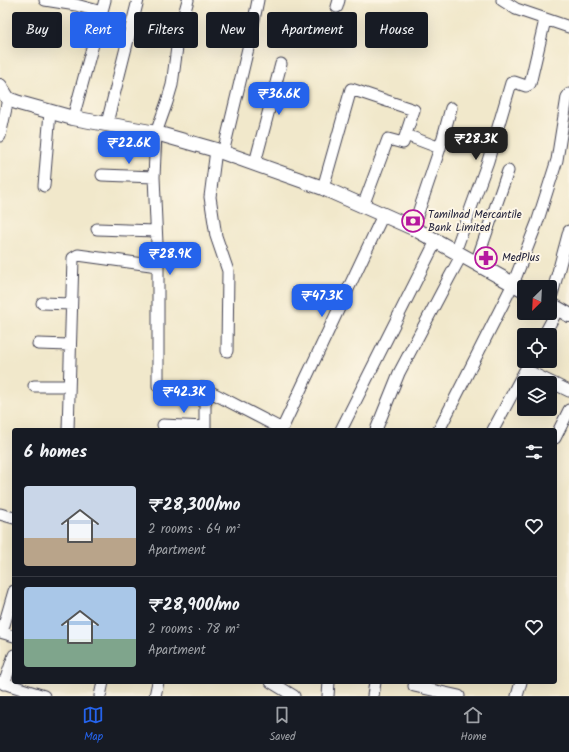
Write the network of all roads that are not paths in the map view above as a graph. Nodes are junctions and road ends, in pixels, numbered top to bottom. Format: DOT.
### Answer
graph roads {
  1 [pos="45,0"];
  2 [pos="105,0"];
  3 [pos="138,0"];
  4 [pos="188,0"];
  5 [pos="258,0"];
  6 [pos="502,0"];
  7 [pos="102,12"];
  8 [pos="544,20"];
  9 [pos="569,27"];
  10 [pos="92,48"];
  11 [pos="281,64"];
  12 [pos="0,86"];
  13 [pos="569,94"];
  14 [pos="8,99"];
  15 [pos="451,108"];
  16 [pos="50,112"];
  17 [pos="73,118"];
  18 [pos="108,123"];
  19 [pos="156,133"];
  20 [pos="0,136"];
  21 [pos="406,136"];
  22 [pos="440,148"];
  23 [pos="220,151"];
  24 [pos="256,163"];
  25 [pos="508,171"];
  26 [pos="102,175"];
  27 [pos="154,177"];
  28 [pos="44,186"];
  29 [pos="323,188"];
  30 [pos="363,206"];
  31 [pos="382,216"];
  32 [pos="97,228"];
  33 [pos="413,228"];
  34 [pos="156,231"];
  35 [pos="569,231"];
  36 [pos="436,241"];
  37 [pos="458,254"];
  38 [pos="476,263"];
  39 [pos="158,266"];
  40 [pos="520,280"];
  41 [pos="517,286"];
  42 [pos="517,289"];
  43 [pos="42,304"];
  44 [pos="71,304"];
  45 [pos="557,308"];
  46 [pos="38,344"];
  47 [pos="70,346"];
  48 [pos="227,351"];
  49 [pos="527,368"];
  50 [pos="531,368"];
  51 [pos="34,386"];
  52 [pos="69,386"];
  53 [pos="208,391"];
  54 [pos="569,391"];
  55 [pos="569,410"];
  56 [pos="163,425"];
  57 [pos="68,428"];
  58 [pos="205,428"];
  59 [pos="280,428"];
  60 [pos="282,428"];
  61 [pos="342,428"];
  62 [pos="377,428"];
  63 [pos="440,428"];
  64 [pos="496,428"];
  65 [pos="557,434"];
  66 [pos="0,514"];
  67 [pos="12,517"];
  68 [pos="12,597"];
  69 [pos="1,632"];
  70 [pos="12,635"];
  71 [pos="12,661"];
  72 [pos="103,684"];
  73 [pos="158,684"];
  74 [pos="275,684"];
  75 [pos="329,684"];
  76 [pos="375,684"];
  77 [pos="520,684"];
  78 [pos="414,686"];
  79 [pos="4,687"];
  80 [pos="44,696"];
  81 [pos="100,696"];
  82 [pos="155,696"];
  83 [pos="294,696"];
  84 [pos="328,696"];
  85 [pos="373,696"];
  86 [pos="460,696"];
  87 [pos="517,696"];
  1 -- 7 [label="street"];
  2 -- 7 [label="street"];
  3 -- 18 [label="street"];
  4 -- 19 [label="street"];
  5 -- 23 [label="street"];
  6 -- 8 [label="street"];
  8 -- 9 [label="street"];
  8 -- 37 [label="street"];
  10 -- 17 [label="street"];
  11 -- 24 [label="street"];
  12 -- 14 [label="main road"];
  13 -- 40 [label="street"];
  14 -- 16 [label="main road"];
  14 -- 20 [label="street"];
  15 -- 22 [label="street"];
  16 -- 17 [label="main road"];
  16 -- 28 [label="street"];
  17 -- 18 [label="main road"];
  18 -- 19 [label="main road"];
  19 -- 23 [label="main road"];
  19 -- 27 [label="street"];
  21 -- 22 [label="street"];
  21 -- 29 [label="street"];
  21 -- 30 [label="street"];
  22 -- 33 [label="street"];
  23 -- 24 [label="main road"];
  23 -- 48 [label="street"];
  24 -- 29 [label="main road"];
  25 -- 38 [label="street"];
  26 -- 27 [label="street"];
  27 -- 34 [label="street"];
  29 -- 30 [label="main road"];
  30 -- 31 [label="main road"];
  31 -- 33 [label="main road"];
  31 -- 60 [label="street"];
  32 -- 34 [label="street"];
  33 -- 36 [label="main road"];
  34 -- 39 [label="street"];
  35 -- 45 [label="street"];
  36 -- 37 [label="main road"];
  36 -- 61 [label="street"];
  37 -- 38 [label="main road"];
  37 -- 62 [label="street"];
  38 -- 41 [label="main road"];
  39 -- 44 [label="street"];
  39 -- 53 [label="street"];
  42 -- 63 [label="street"];
  43 -- 44 [label="street"];
  44 -- 47 [label="street"];
  46 -- 47 [label="street"];
  47 -- 52 [label="street"];
  49 -- 64 [label="street"];
  50 -- 54 [label="street"];
  51 -- 52 [label="street"];
  52 -- 57 [label="street"];
  53 -- 58 [label="street"];
  53 -- 59 [label="street"];
  55 -- 65 [label="street"];
  56 -- 58 [label="street"];
  66 -- 67 [label="street"];
  68 -- 69 [label="street"];
  69 -- 70 [label="street"];
  71 -- 79 [label="street"];
  72 -- 81 [label="street"];
  73 -- 82 [label="street"];
  74 -- 83 [label="street"];
  75 -- 84 [label="street"];
  76 -- 85 [label="street"];
  77 -- 87 [label="street"];
  78 -- 86 [label="street"];
  79 -- 80 [label="street"];
}
